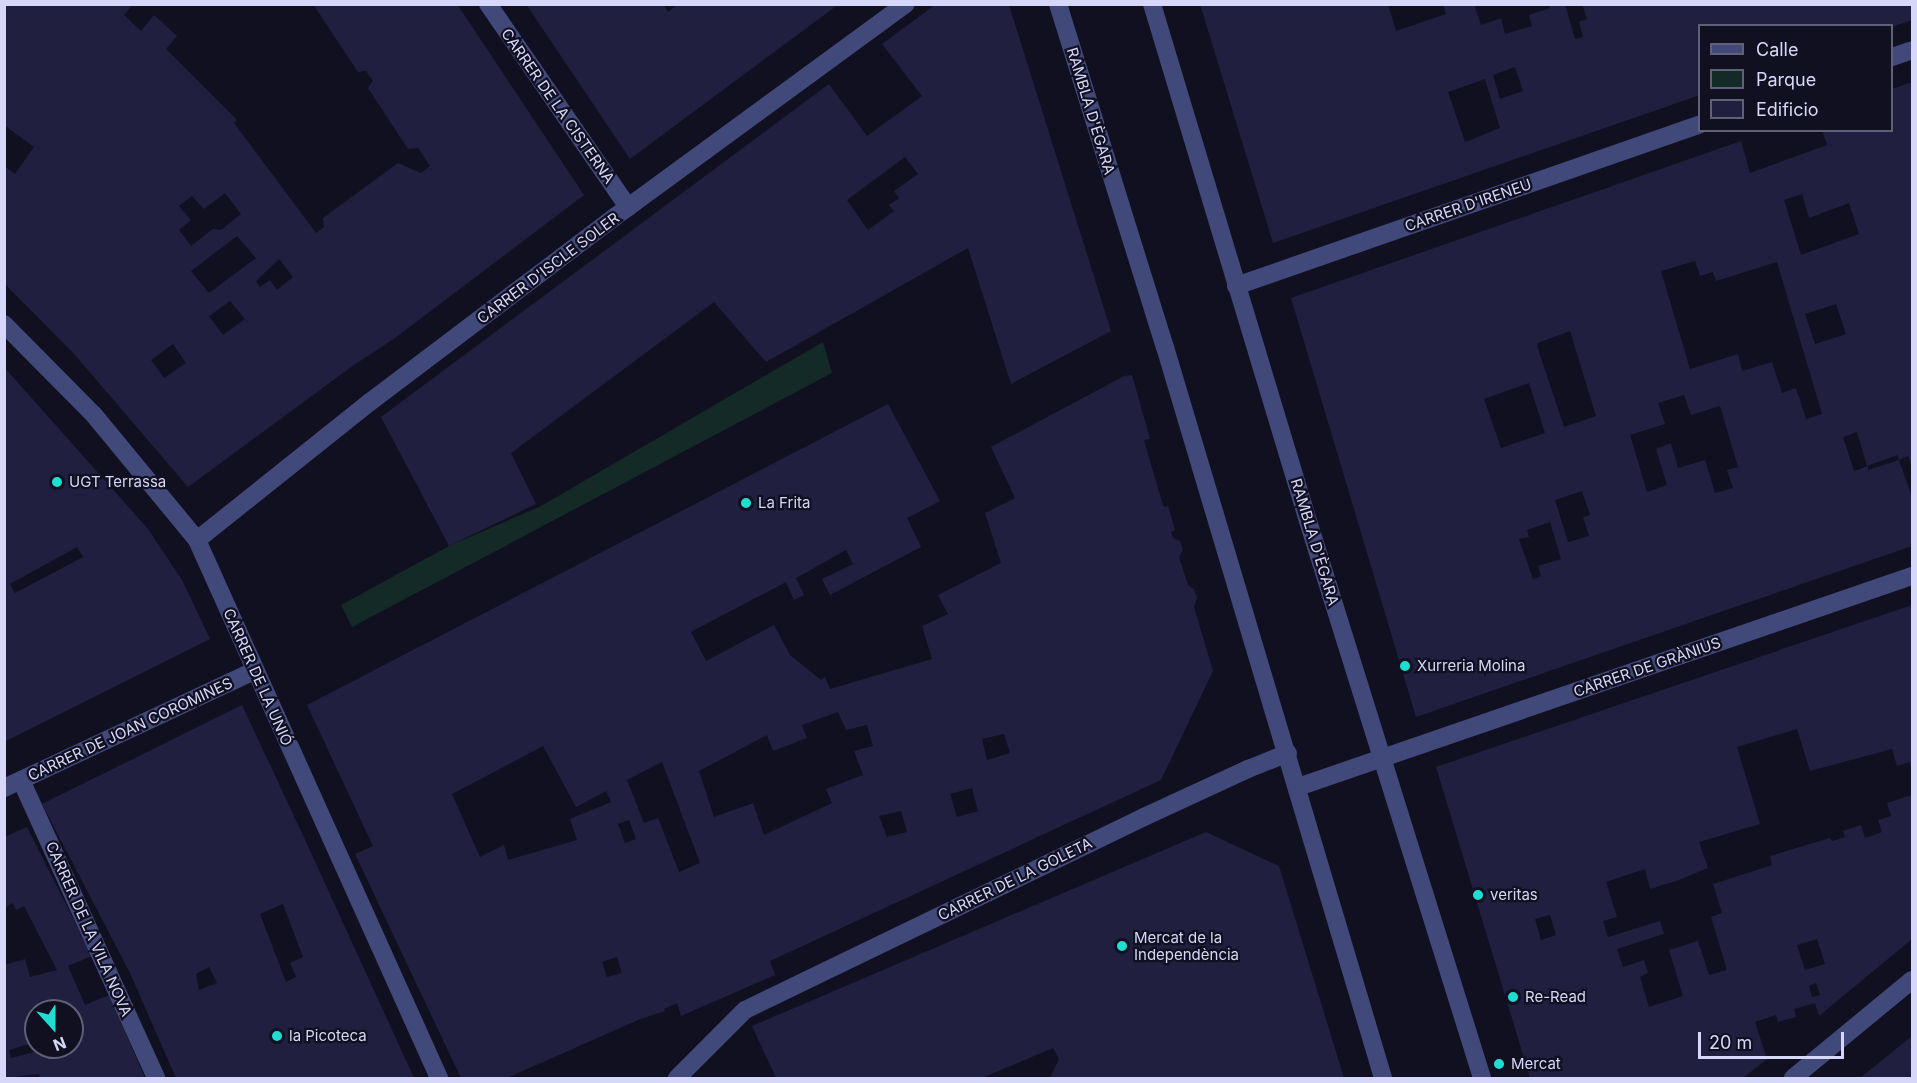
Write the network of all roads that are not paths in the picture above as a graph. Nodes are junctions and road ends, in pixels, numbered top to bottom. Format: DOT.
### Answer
graph roads {
  1 [pos="488,4"];
  2 [pos="906,4"];
  3 [pos="1058,4"];
  4 [pos="1152,4"];
  5 [pos="1912,50"];
  6 [pos="1893,57"];
  7 [pos="1698,125"];
  8 [pos="628,207"];
  9 [pos="1236,286"];
  10 [pos="4,324"];
  11 [pos="197,540"];
  12 [pos="1912,576"];
  13 [pos="254,671"];
  14 [pos="1288,753"];
  15 [pos="1382,758"];
  16 [pos="13,784"];
  17 [pos="1298,787"];
  18 [pos="1912,980"];
  19 [pos="156,1078"];
  20 [pos="439,1078"];
  21 [pos="677,1078"];
  22 [pos="1383,1078"];
  23 [pos="1482,1078"];
  24 [pos="1792,1078"];
  1 -- 8 [label="street, CARRER DE LA CISTERNA"];
  2 -- 8 [label="street, CARRER D'ISCLE SOLER"];
  3 -- 14 [label="street, RAMBLA D'ÈGARA"];
  4 -- 9 [label="street, RAMBLA D'ÈGARA"];
  5 -- 6 [label="street"];
  7 -- 9 [label="street, CARRER D'IRENEU"];
  8 -- 11 [label="street, CARRER D'ISCLE SOLER"];
  9 -- 15 [label="street, RAMBLA D'ÈGARA"];
  10 -- 11 [label="street, CARRER DE LA UNIÓ"];
  11 -- 13 [label="street, CARRER DE LA UNIÓ"];
  12 -- 15 [label="street, CARRER DE GRÀNIUS"];
  13 -- 16 [label="street, CARRER DE JOAN COROMINES"];
  13 -- 20 [label="street, CARRER DE LA UNIÓ"];
  14 -- 17 [label="street, RAMBLA D'ÈGARA"];
  14 -- 21 [label="street, CARRER DE LA GOLETA"];
  15 -- 17 [label="street, CARRER DE GRÀNIUS"];
  15 -- 23 [label="street, RAMBLA D'ÈGARA"];
  16 -- 19 [label="street, CARRER DE LA VILA NOVA"];
  17 -- 22 [label="street, RAMBLA D'ÈGARA"];
  18 -- 24 [label="street"];
}
